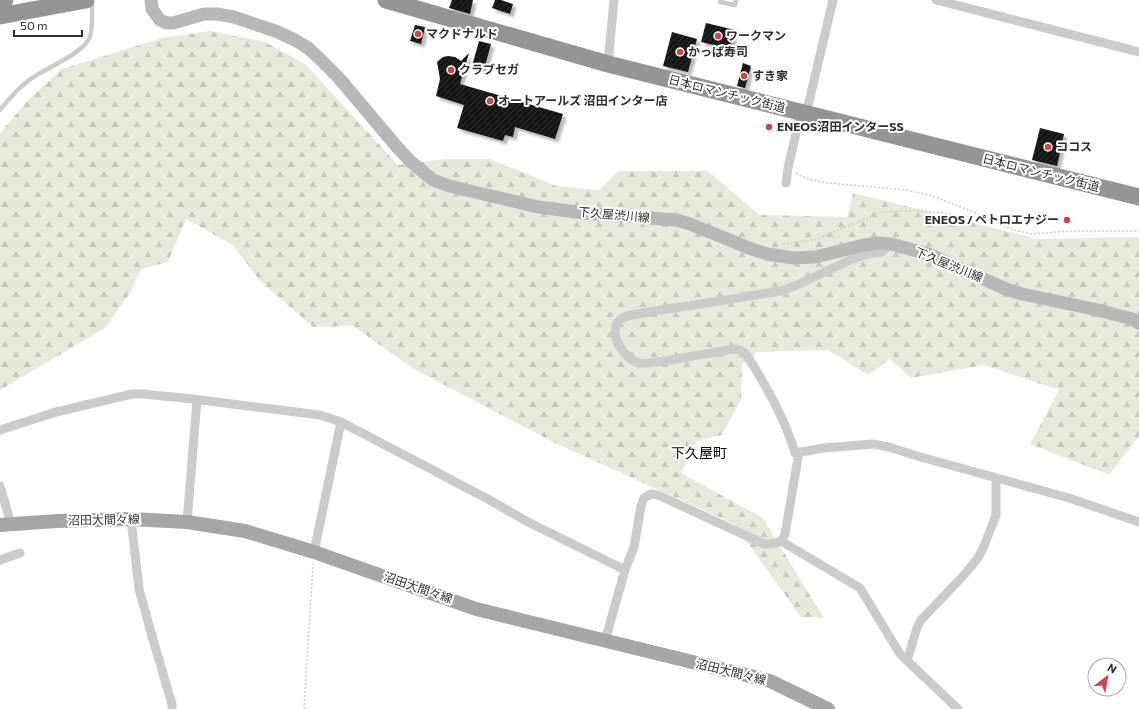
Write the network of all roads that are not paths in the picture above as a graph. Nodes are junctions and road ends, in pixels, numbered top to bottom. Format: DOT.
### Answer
graph roads {
  1 [pos="5,0"];
  2 [pos="86,0"];
  3 [pos="92,0"];
  4 [pos="151,0"];
  5 [pos="386,0"];
  6 [pos="614,0"];
  7 [pos="736,0"];
  8 [pos="833,0"];
  9 [pos="936,0"];
  10 [pos="0,1"];
  11 [pos="720,2"];
  12 [pos="0,16"];
  13 [pos="1139,52"];
  14 [pos="608,64"];
  15 [pos="0,110"];
  16 [pos="804,113"];
  17 [pos="786,183"];
  18 [pos="1139,197"];
  19 [pos="891,244"];
  20 [pos="1139,323"];
  21 [pos="197,400"];
  22 [pos="341,422"];
  23 [pos="0,430"];
  24 [pos="799,452"];
  25 [pos="996,478"];
  26 [pos="0,486"];
  27 [pos="131,519"];
  28 [pos="187,522"];
  29 [pos="1139,522"];
  30 [pos="6,525"];
  31 [pos="781,541"];
  32 [pos="314,552"];
  33 [pos="20,553"];
  34 [pos="0,560"];
  35 [pos="625,570"];
  36 [pos="604,641"];
  37 [pos="907,661"];
  38 [pos="172,709"];
  39 [pos="828,709"];
  40 [pos="958,709"];
  1 -- 10 [label="highway"];
  2 -- 12 [label="highway"];
  3 -- 15 [label="lane"];
  4 -- 19 [label="main road, 下久屋渋川線"];
  5 -- 14 [label="highway, 日本ロマンチック街道"];
  6 -- 14 [label="street"];
  7 -- 11 [label="lane"];
  8 -- 16 [label="street"];
  9 -- 13 [label="street"];
  14 -- 16 [label="highway, 日本ロマンチック街道"];
  16 -- 17 [label="street"];
  16 -- 18 [label="highway, 日本ロマンチック街道"];
  19 -- 20 [label="main road, 下久屋渋川線"];
  19 -- 24 [label="street"];
  21 -- 22 [label="street"];
  21 -- 23 [label="street"];
  21 -- 28 [label="street"];
  22 -- 32 [label="street"];
  22 -- 35 [label="street"];
  24 -- 25 [label="street"];
  24 -- 31 [label="street"];
  25 -- 29 [label="street"];
  25 -- 37 [label="street"];
  26 -- 30 [label="street"];
  27 -- 28 [label="main road, 沼田大間々線"];
  27 -- 30 [label="main road, 沼田大間々線"];
  27 -- 38 [label="street"];
  28 -- 32 [label="main road, 沼田大間々線"];
  31 -- 35 [label="street"];
  31 -- 37 [label="street"];
  32 -- 36 [label="main road, 沼田大間々線"];
  33 -- 34 [label="street"];
  35 -- 36 [label="street"];
  36 -- 39 [label="main road, 沼田大間々線"];
  37 -- 40 [label="street"];
}
